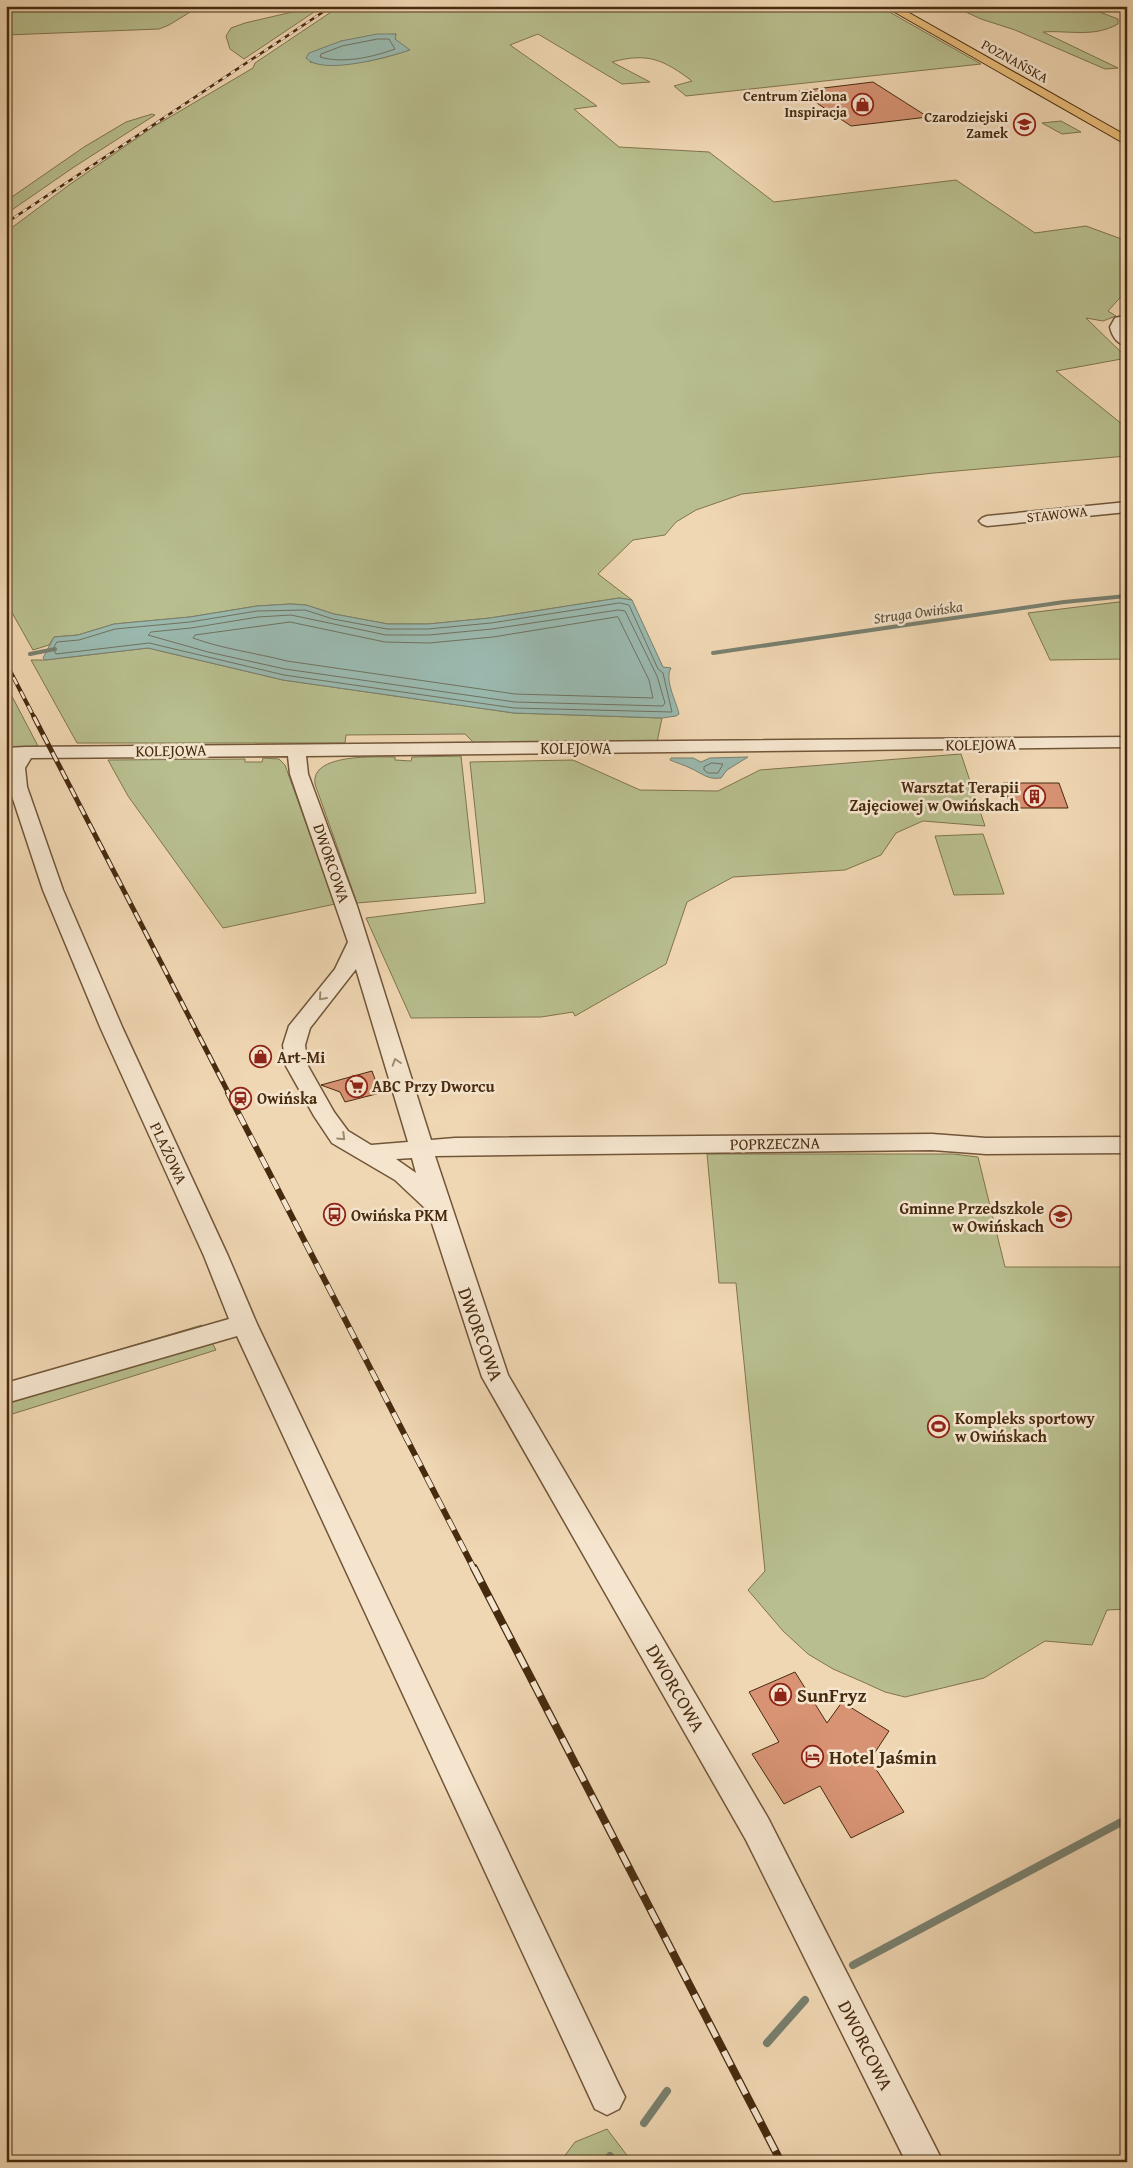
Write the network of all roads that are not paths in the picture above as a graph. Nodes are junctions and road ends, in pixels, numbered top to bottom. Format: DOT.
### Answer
graph roads {
  1 [pos="33,6"];
  2 [pos="889,6"];
  3 [pos="6,7"];
  4 [pos="1127,141"];
  5 [pos="1127,319"];
  6 [pos="1127,342"];
  7 [pos="1127,507"];
  8 [pos="986,521"];
  9 [pos="1127,742"];
  10 [pos="296,749"];
  11 [pos="328,749"];
  12 [pos="16,752"];
  13 [pos="304,784"];
  14 [pos="358,942"];
  15 [pos="338,978"];
  16 [pos="369,981"];
  17 [pos="415,1125"];
  18 [pos="1127,1145"];
  19 [pos="422,1148"];
  20 [pos="370,1153"];
  21 [pos="439,1210"];
  22 [pos="244,1324"];
  23 [pos="6,1393"];
  24 [pos="607,2097"];
  25 [pos="925,2162"];
  1 -- 3 [label="street"];
  2 -- 4 [label="main road, POZNAŃSKA"];
  5 -- 6 [label="street"];
  7 -- 8 [label="street, STAWOWA"];
  9 -- 11 [label="street, KOLEJOWA"];
  10 -- 11 [label="street, KOLEJOWA"];
  10 -- 12 [label="street, KOLEJOWA"];
  10 -- 13 [label="street, DWORCOWA"];
  11 -- 13 [label="street"];
  12 -- 22 [label="street, PLAŻOWA"];
  13 -- 14 [label="street, DWORCOWA"];
  14 -- 15 [label="street, DWORCOWA"];
  14 -- 16 [label="street, DWORCOWA"];
  15 -- 16 [label="street"];
  15 -- 20 [label="street, DWORCOWA, one-way"];
  17 -- 16 [label="street, DWORCOWA, one-way"];
  17 -- 19 [label="street, DWORCOWA"];
  17 -- 20 [label="street"];
  18 -- 19 [label="street, POPRZECZNA"];
  19 -- 20 [label="street, DWORCOWA"];
  19 -- 21 [label="street, DWORCOWA"];
  20 -- 21 [label="street, DWORCOWA"];
  21 -- 25 [label="street, DWORCOWA"];
  22 -- 23 [label="street"];
  22 -- 24 [label="street, PLAŻOWA"];
}
